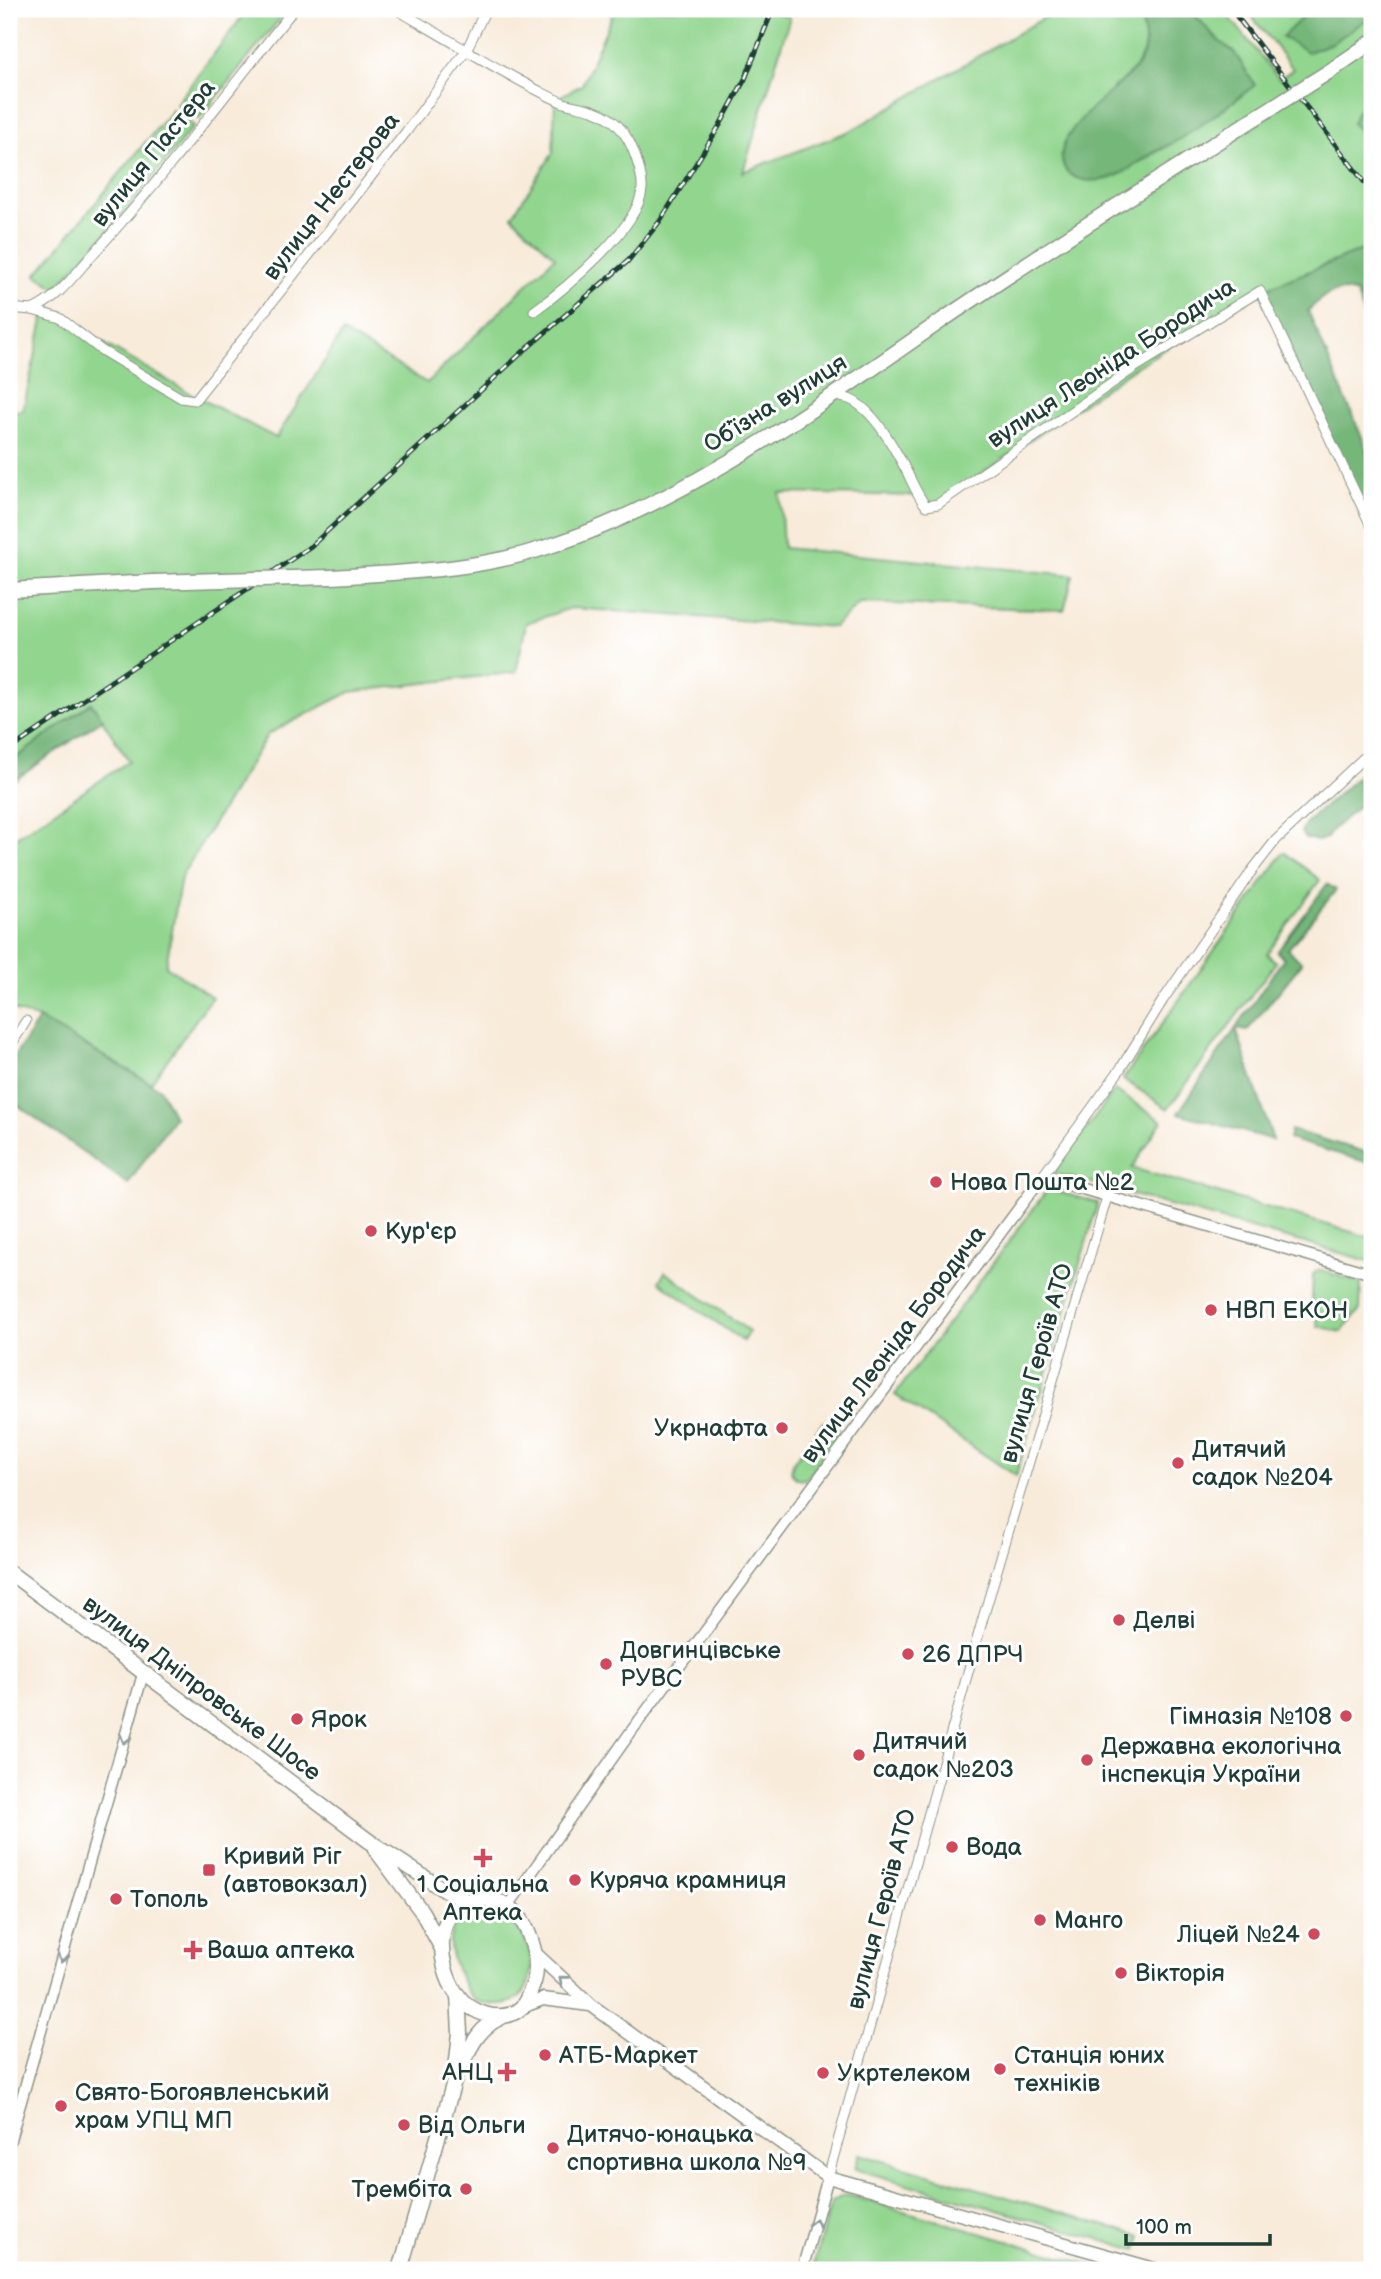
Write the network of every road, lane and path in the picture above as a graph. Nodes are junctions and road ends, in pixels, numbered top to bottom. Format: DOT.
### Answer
graph roads {
  1 [pos="294,9"];
  2 [pos="396,9"];
  3 [pos="486,9"];
  4 [pos="1372,42"];
  5 [pos="466,51"];
  6 [pos="9,308"];
  7 [pos="32,310"];
  8 [pos="534,311"];
  9 [pos="833,395"];
  10 [pos="1372,528"];
  11 [pos="9,590"];
  12 [pos="1372,750"];
  13 [pos="26,1021"];
  14 [pos="9,1048"];
  15 [pos="1042,1177"];
  16 [pos="1107,1196"];
  17 [pos="1372,1274"];
  18 [pos="9,1572"];
  19 [pos="144,1674"];
  20 [pos="369,1841"];
  21 [pos="467,1901"];
  22 [pos="508,1906"];
  23 [pos="442,1948"];
  24 [pos="536,1954"];
  25 [pos="458,1995"];
  26 [pos="592,2005"];
  27 [pos="522,2007"];
  28 [pos="504,2016"];
  29 [pos="455,2078"];
  30 [pos="9,2143"];
  31 [pos="828,2177"];
  32 [pos="400,2270"];
  33 [pos="802,2270"];
  34 [pos="1158,2270"];
  1 -- 7 [label="street, вулиця Пастера"];
  2 -- 5 [label="street"];
  3 -- 5 [label="street, вулиця Нестерова"];
  4 -- 9 [label="main road, Обʼїзна вулиця, bridge"];
  5 -- 7 [label="street, вулиця Нестерова"];
  5 -- 8 [label="street"];
  6 -- 7 [label="street"];
  9 -- 10 [label="street, вулиця Леоніда Бородича"];
  9 -- 11 [label="main road, Обʼїзна вулиця, bridge"];
  12 -- 15 [label="street, вулиця Леоніда Бородича"];
  13 -- 14 [label="street"];
  15 -- 16 [label="street"];
  15 -- 22 [label="street, вулиця Леоніда Бородича"];
  16 -- 17 [label="street"];
  16 -- 31 [label="street, вулиця Героїв АТО"];
  18 -- 19 [label="main road, вулиця Дніпровське Шосе"];
  19 -- 20 [label="main road, вулиця Дніпровське Шосе"];
  19 -- 30 [label="street, one-way"];
  20 -- 21 [label="main road"];
  20 -- 23 [label="main road"];
  21 -- 22 [label="main road"];
  21 -- 23 [label="main road"];
  22 -- 24 [label="main road"];
  23 -- 25 [label="main road"];
  26 -- 24 [label="main road, one-way"];
  24 -- 27 [label="main road"];
  25 -- 28 [label="main road"];
  25 -- 29 [label="main road"];
  26 -- 27 [label="main road"];
  26 -- 31 [label="main road"];
  27 -- 28 [label="main road"];
  28 -- 29 [label="main road"];
  29 -- 32 [label="main road"];
  33 -- 31 [label="street, вулиця Героїв АТО, one-way"];
  31 -- 34 [label="main road"];
}
